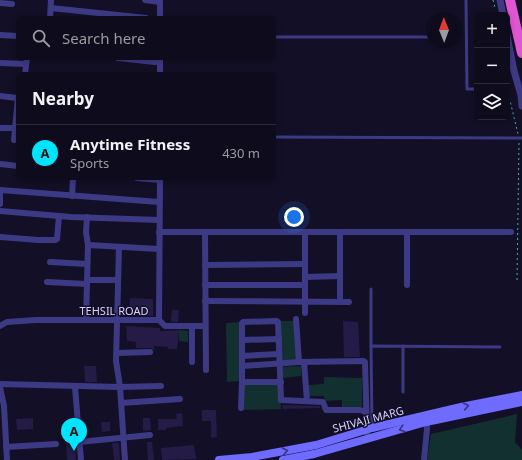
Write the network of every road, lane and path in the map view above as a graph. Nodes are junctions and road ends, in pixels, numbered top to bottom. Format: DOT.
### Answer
graph roads {
  1 [pos="51,0"];
  2 [pos="145,0"];
  3 [pos="466,0"];
  4 [pos="500,0"];
  5 [pos="510,0"];
  6 [pos="160,1"];
  7 [pos="0,3"];
  8 [pos="12,4"];
  9 [pos="51,8"];
  10 [pos="502,12"];
  11 [pos="50,16"];
  12 [pos="127,16"];
  13 [pos="160,16"];
  14 [pos="0,35"];
  15 [pos="16,36"];
  16 [pos="276,37"];
  17 [pos="426,37"];
  18 [pos="509,48"];
  19 [pos="522,53"];
  20 [pos="136,60"];
  21 [pos="160,60"];
  22 [pos="26,61"];
  23 [pos="0,63"];
  24 [pos="25,72"];
  25 [pos="160,72"];
  26 [pos="474,89"];
  27 [pos="0,96"];
  28 [pos="510,99"];
  29 [pos="16,101"];
  30 [pos="522,106"];
  31 [pos="0,128"];
  32 [pos="16,128"];
  33 [pos="276,137"];
  34 [pos="521,138"];
  35 [pos="14,140"];
  36 [pos="0,164"];
  37 [pos="16,166"];
  38 [pos="73,180"];
  39 [pos="160,180"];
  40 [pos="0,190"];
  41 [pos="72,196"];
  42 [pos="160,202"];
  43 [pos="0,204"];
  44 [pos="0,211"];
  45 [pos="59,216"];
  46 [pos="87,217"];
  47 [pos="159,220"];
  48 [pos="159,232"];
  49 [pos="205,232"];
  50 [pos="305,232"];
  51 [pos="340,232"];
  52 [pos="407,232"];
  53 [pos="511,232"];
  54 [pos="0,237"];
  55 [pos="88,245"];
  56 [pos="119,247"];
  57 [pos="159,249"];
  58 [pos="50,262"];
  59 [pos="87,264"];
  60 [pos="305,264"];
  61 [pos="205,265"];
  62 [pos="305,276"];
  63 [pos="340,276"];
  64 [pos="118,280"];
  65 [pos="517,280"];
  66 [pos="47,282"];
  67 [pos="87,282"];
  68 [pos="205,285"];
  69 [pos="305,285"];
  70 [pos="406,285"];
  71 [pos="371,289"];
  72 [pos="205,301"];
  73 [pos="305,302"];
  74 [pos="340,302"];
  75 [pos="349,302"];
  76 [pos="306,313"];
  77 [pos="118,319"];
  78 [pos="296,319"];
  79 [pos="86,320"];
  80 [pos="159,320"];
  81 [pos="0,326"];
  82 [pos="192,326"];
  83 [pos="205,326"];
  84 [pos="242,340"];
  85 [pos="278,340"];
  86 [pos="371,346"];
  87 [pos="403,346"];
  88 [pos="500,347"];
  89 [pos="150,352"];
  90 [pos="117,353"];
  91 [pos="279,354"];
  92 [pos="242,356"];
  93 [pos="192,362"];
  94 [pos="302,362"];
  95 [pos="280,363"];
  96 [pos="242,366"];
  97 [pos="206,370"];
  98 [pos="242,382"];
  99 [pos="281,382"];
  100 [pos="0,386"];
  101 [pos="161,386"];
  102 [pos="75,387"];
  103 [pos="120,387"];
  104 [pos="403,392"];
  105 [pos="522,395"];
  106 [pos="180,398"];
  107 [pos="307,401"];
  108 [pos="522,402"];
  109 [pos="121,403"];
  110 [pos="2,406"];
  111 [pos="240,408"];
  112 [pos="366,412"];
  113 [pos="426,422"];
  114 [pos="369,429"];
  115 [pos="2,430"];
  116 [pos="150,435"];
  117 [pos="123,438"];
  118 [pos="370,438"];
  119 [pos="79,442"];
  120 [pos="56,444"];
  121 [pos="6,447"];
  122 [pos="315,457"];
  123 [pos="7,460"];
  124 [pos="81,460"];
  125 [pos="125,460"];
  126 [pos="219,460"];
  127 [pos="283,460"];
  128 [pos="424,460"];
  1 -- 9 [label="street"];
  2 -- 6 [label="street"];
  3 -- 26 [label="lane"];
  4 -- 10 [label="street"];
  5 -- 19 [label="highway"];
  6 -- 13 [label="street"];
  7 -- 8 [label="street"];
  9 -- 11 [label="street"];
  9 -- 12 [label="street"];
  14 -- 15 [label="street"];
  16 -- 17 [label="lane"];
  18 -- 30 [label="street"];
  20 -- 21 [label="street"];
  21 -- 25 [label="street"];
  22 -- 23 [label="street"];
  22 -- 24 [label="street"];
  27 -- 29 [label="street"];
  28 -- 34 [label="path"];
  31 -- 32 [label="street"];
  32 -- 35 [label="street"];
  33 -- 34 [label="lane"];
  34 -- 65 [label="path"];
  36 -- 37 [label="street"];
  38 -- 41 [label="street"];
  39 -- 42 [label="street, TEHSIL ROAD"];
  40 -- 41 [label="street"];
  40 -- 43 [label="street"];
  41 -- 42 [label="street"];
  42 -- 47 [label="street, TEHSIL ROAD"];
  44 -- 45 [label="street"];
  45 -- 46 [label="street"];
  45 -- 54 [label="street"];
  46 -- 47 [label="street"];
  46 -- 55 [label="street"];
  47 -- 48 [label="street, TEHSIL ROAD"];
  48 -- 49 [label="street"];
  48 -- 57 [label="street, TEHSIL ROAD"];
  49 -- 50 [label="street"];
  49 -- 61 [label="street"];
  50 -- 51 [label="street"];
  50 -- 60 [label="street"];
  51 -- 52 [label="street"];
  51 -- 63 [label="street"];
  52 -- 53 [label="street"];
  52 -- 70 [label="street"];
  55 -- 56 [label="street"];
  55 -- 59 [label="street"];
  56 -- 57 [label="street"];
  56 -- 64 [label="street"];
  57 -- 80 [label="street, TEHSIL ROAD"];
  58 -- 59 [label="street"];
  59 -- 67 [label="street"];
  60 -- 61 [label="street"];
  60 -- 62 [label="street"];
  61 -- 68 [label="street"];
  62 -- 63 [label="street"];
  62 -- 69 [label="street"];
  63 -- 74 [label="street"];
  64 -- 67 [label="street"];
  64 -- 77 [label="street"];
  66 -- 67 [label="street"];
  67 -- 79 [label="street"];
  68 -- 69 [label="street"];
  68 -- 72 [label="street"];
  69 -- 73 [label="street"];
  71 -- 86 [label="lane"];
  72 -- 73 [label="street"];
  72 -- 83 [label="street"];
  73 -- 74 [label="street"];
  73 -- 76 [label="street"];
  74 -- 75 [label="street"];
  77 -- 79 [label="street, TEHSIL ROAD"];
  77 -- 80 [label="street, TEHSIL ROAD"];
  77 -- 90 [label="street"];
  78 -- 94 [label="street"];
  79 -- 81 [label="street, TEHSIL ROAD"];
  80 -- 82 [label="street"];
  82 -- 83 [label="street"];
  82 -- 93 [label="street"];
  83 -- 97 [label="street"];
  84 -- 85 [label="street"];
  84 -- 85 [label="street"];
  84 -- 92 [label="street"];
  85 -- 91 [label="street"];
  86 -- 87 [label="lane"];
  86 -- 114 [label="lane"];
  87 -- 88 [label="lane"];
  87 -- 104 [label="lane"];
  89 -- 90 [label="street"];
  90 -- 103 [label="street"];
  91 -- 92 [label="street"];
  91 -- 95 [label="street"];
  92 -- 96 [label="street"];
  94 -- 95 [label="street"];
  94 -- 107 [label="street"];
  94 -- 112 [label="street"];
  95 -- 96 [label="street"];
  95 -- 99 [label="street"];
  96 -- 98 [label="street"];
  98 -- 99 [label="street"];
  98 -- 111 [label="street"];
  99 -- 107 [label="street"];
  100 -- 102 [label="street"];
  100 -- 110 [label="street"];
  101 -- 103 [label="street"];
  102 -- 103 [label="street"];
  102 -- 119 [label="street"];
  103 -- 109 [label="street"];
  114 -- 105 [label="main road, SHIVAJI MARG, one-way"];
  106 -- 109 [label="street"];
  107 -- 112 [label="street"];
  108 -- 113 [label="main road, SHIVAJI MARG"];
  109 -- 117 [label="street"];
  110 -- 115 [label="street"];
  112 -- 114 [label="street"];
  113 -- 118 [label="main road, SHIVAJI MARG, one-way"];
  113 -- 128 [label="street"];
  114 -- 118 [label="street"];
  126 -- 114 [label="main road, SHIVAJI MARG, one-way"];
  115 -- 121 [label="street"];
  116 -- 117 [label="street"];
  117 -- 119 [label="street"];
  117 -- 125 [label="street"];
  118 -- 122 [label="main road, SHIVAJI MARG"];
  119 -- 124 [label="street"];
  120 -- 121 [label="street"];
  121 -- 123 [label="street"];
  122 -- 127 [label="main road, SHIVAJI MARG"];
}
